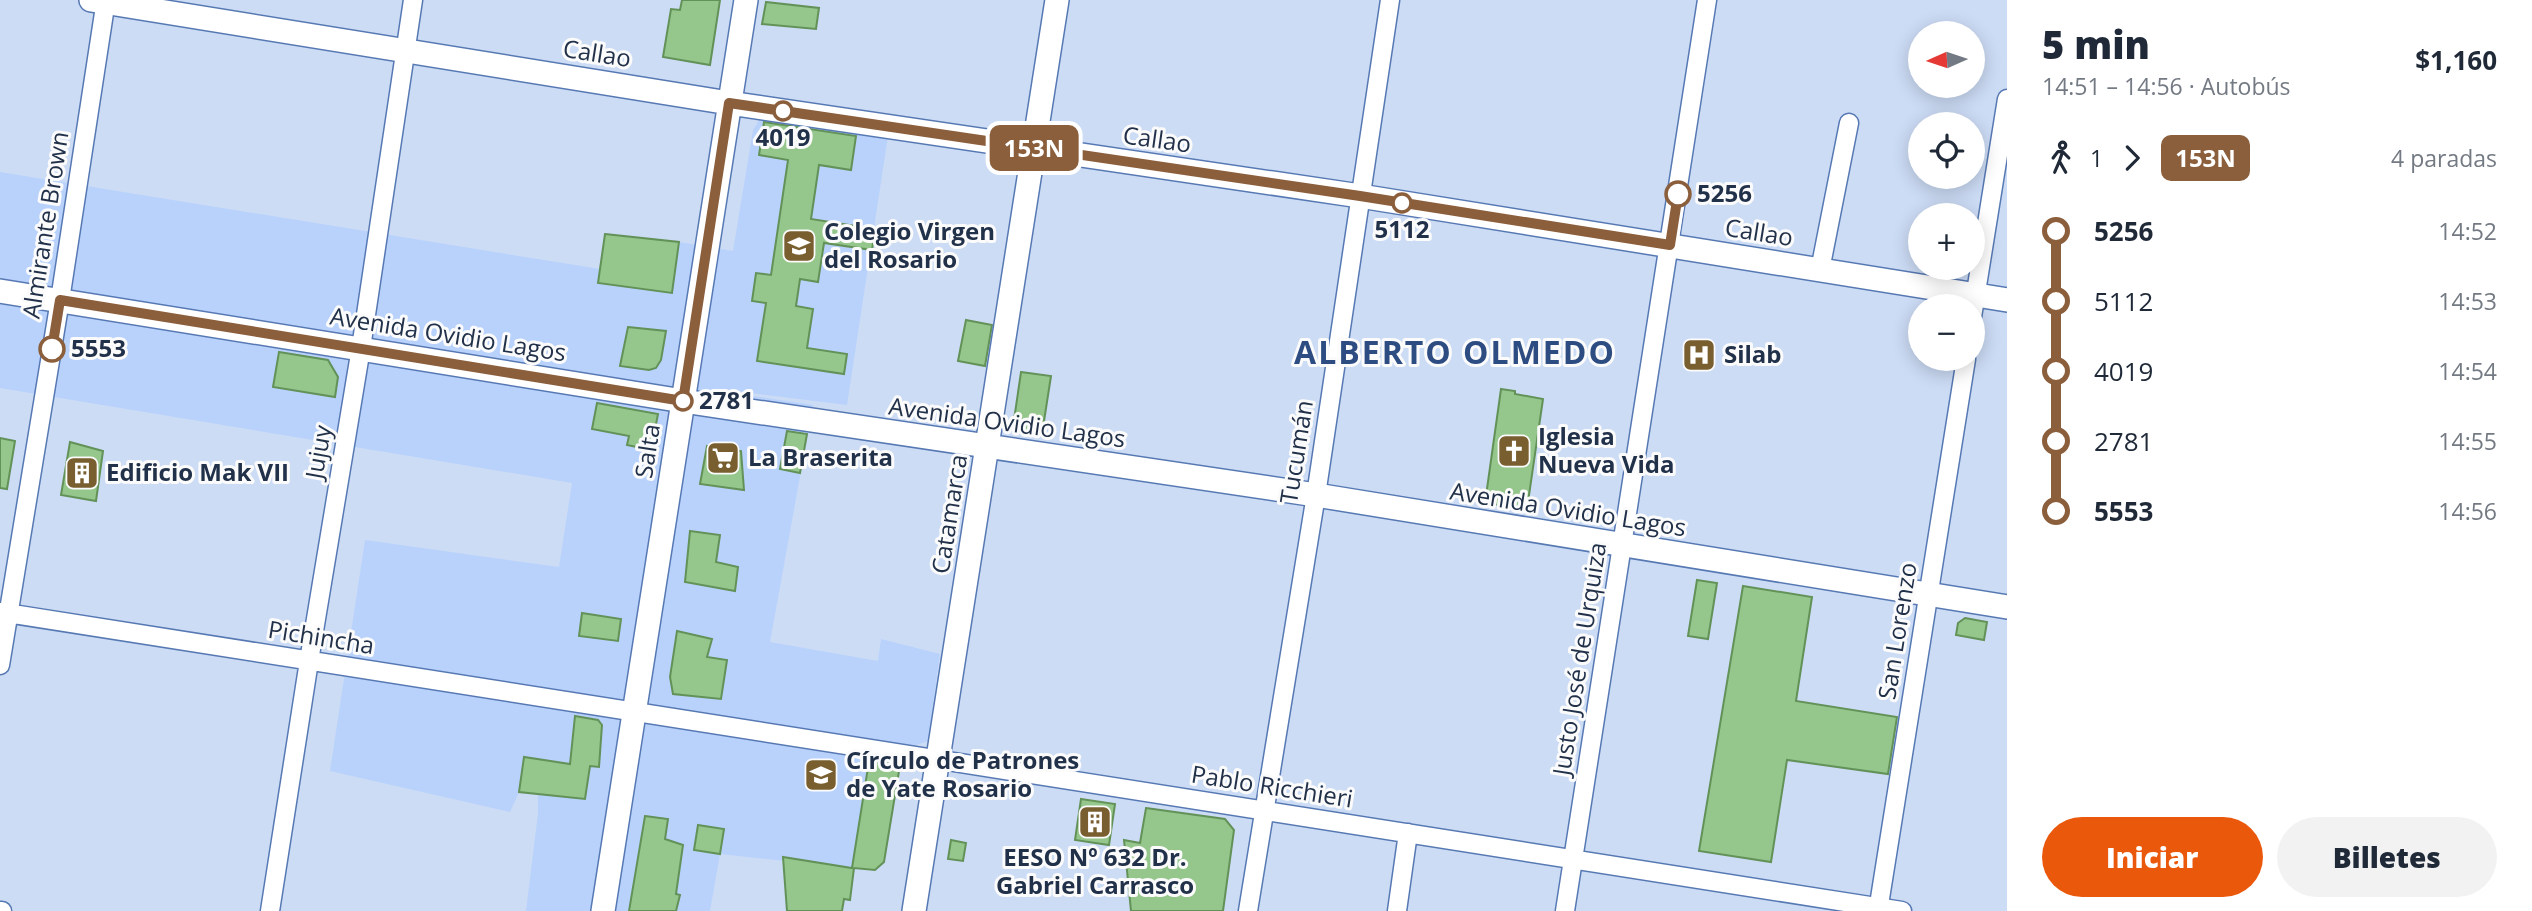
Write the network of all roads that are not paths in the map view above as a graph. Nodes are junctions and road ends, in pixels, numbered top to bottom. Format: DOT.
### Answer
graph roads {
  1 [pos="413,0"];
  2 [pos="746,0"];
  3 [pos="1057,0"];
  4 [pos="1390,0"];
  5 [pos="1707,0"];
  6 [pos="101,1"];
  7 [pos="405,50"];
  8 [pos="2007,99"];
  9 [pos="729,103"];
  10 [pos="1849,123"];
  11 [pos="1034,148"];
  12 [pos="1360,196"];
  13 [pos="1670,245"];
  14 [pos="1820,270"];
  15 [pos="0,291"];
  16 [pos="1923,294"];
  17 [pos="1976,294"];
  18 [pos="60,300"];
  19 [pos="2007,300"];
  20 [pos="1985,304"];
  21 [pos="362,348"];
  22 [pos="1964,371"];
  23 [pos="683,401"];
  24 [pos="987,446"];
  25 [pos="1316,495"];
  26 [pos="1623,546"];
  27 [pos="1928,595"];
  28 [pos="2007,607"];
  29 [pos="4,613"];
  30 [pos="309,661"];
  31 [pos="0,665"];
  32 [pos="634,712"];
  33 [pos="938,759"];
  34 [pos="1263,811"];
  35 [pos="1408,833"];
  36 [pos="1574,859"];
  37 [pos="1878,909"];
  38 [pos="271,911"];
  39 [pos="603,911"];
  40 [pos="914,911"];
  41 [pos="1248,911"];
  42 [pos="1397,911"];
  43 [pos="1566,911"];
  44 [pos="1902,911"];
  1 -- 7 [label="street, Jujuy"];
  2 -- 9 [label="main road, Salta"];
  3 -- 11 [label="main road, Catamarca"];
  4 -- 12 [label="street, Tucumán"];
  5 -- 13 [label="street, Justo José de Urquiza"];
  6 -- 7 [label="main road, Callao"];
  6 -- 18 [label="street, Almirante Brown"];
  7 -- 9 [label="main road, Callao"];
  7 -- 21 [label="street, Jujuy"];
  8 -- 17 [label="street"];
  9 -- 11 [label="main road, Callao"];
  9 -- 23 [label="main road, Salta"];
  10 -- 14 [label="street"];
  11 -- 12 [label="main road, Callao"];
  11 -- 24 [label="main road, Catamarca"];
  12 -- 13 [label="main road, Callao"];
  12 -- 25 [label="street, Tucumán"];
  13 -- 14 [label="main road, Callao"];
  13 -- 26 [label="street, Justo José de Urquiza"];
  14 -- 16 [label="main road, Callao"];
  15 -- 18 [label="main road, Avenida Ovidio Lagos"];
  18 -- 21 [label="main road, Avenida Ovidio Lagos"];
  18 -- 29 [label="street, Almirante Brown"];
  19 -- 20 [label="main road, Callao"];
  21 -- 23 [label="main road, Avenida Ovidio Lagos"];
  21 -- 30 [label="street, Jujuy"];
  22 -- 27 [label="street, San Lorenzo"];
  23 -- 24 [label="main road, Avenida Ovidio Lagos"];
  23 -- 32 [label="main road, Salta"];
  24 -- 25 [label="main road, Avenida Ovidio Lagos"];
  24 -- 33 [label="main road, Catamarca"];
  25 -- 26 [label="main road, Avenida Ovidio Lagos"];
  25 -- 34 [label="street, Tucumán"];
  26 -- 27 [label="main road, Avenida Ovidio Lagos"];
  26 -- 36 [label="street, Justo José de Urquiza"];
  27 -- 28 [label="main road, Avenida Ovidio Lagos"];
  27 -- 37 [label="street, San Lorenzo"];
  29 -- 30 [label="street, Pichincha"];
  29 -- 31 [label="street, Almirante Brown"];
  30 -- 32 [label="street, Pichincha"];
  30 -- 38 [label="street, Jujuy"];
  32 -- 33 [label="street, Pablo Ricchieri"];
  32 -- 39 [label="main road, Salta"];
  33 -- 34 [label="street, Pablo Ricchieri"];
  33 -- 40 [label="main road, Catamarca"];
  34 -- 35 [label="street, Pablo Ricchieri"];
  34 -- 41 [label="street, Tucumán"];
  35 -- 36 [label="street, Pablo Ricchieri"];
  35 -- 42 [label="street"];
  36 -- 37 [label="street, Pablo Ricchieri"];
  36 -- 43 [label="street, Justo José de Urquiza"];
  37 -- 44 [label="street, Pablo Ricchieri"];
}
